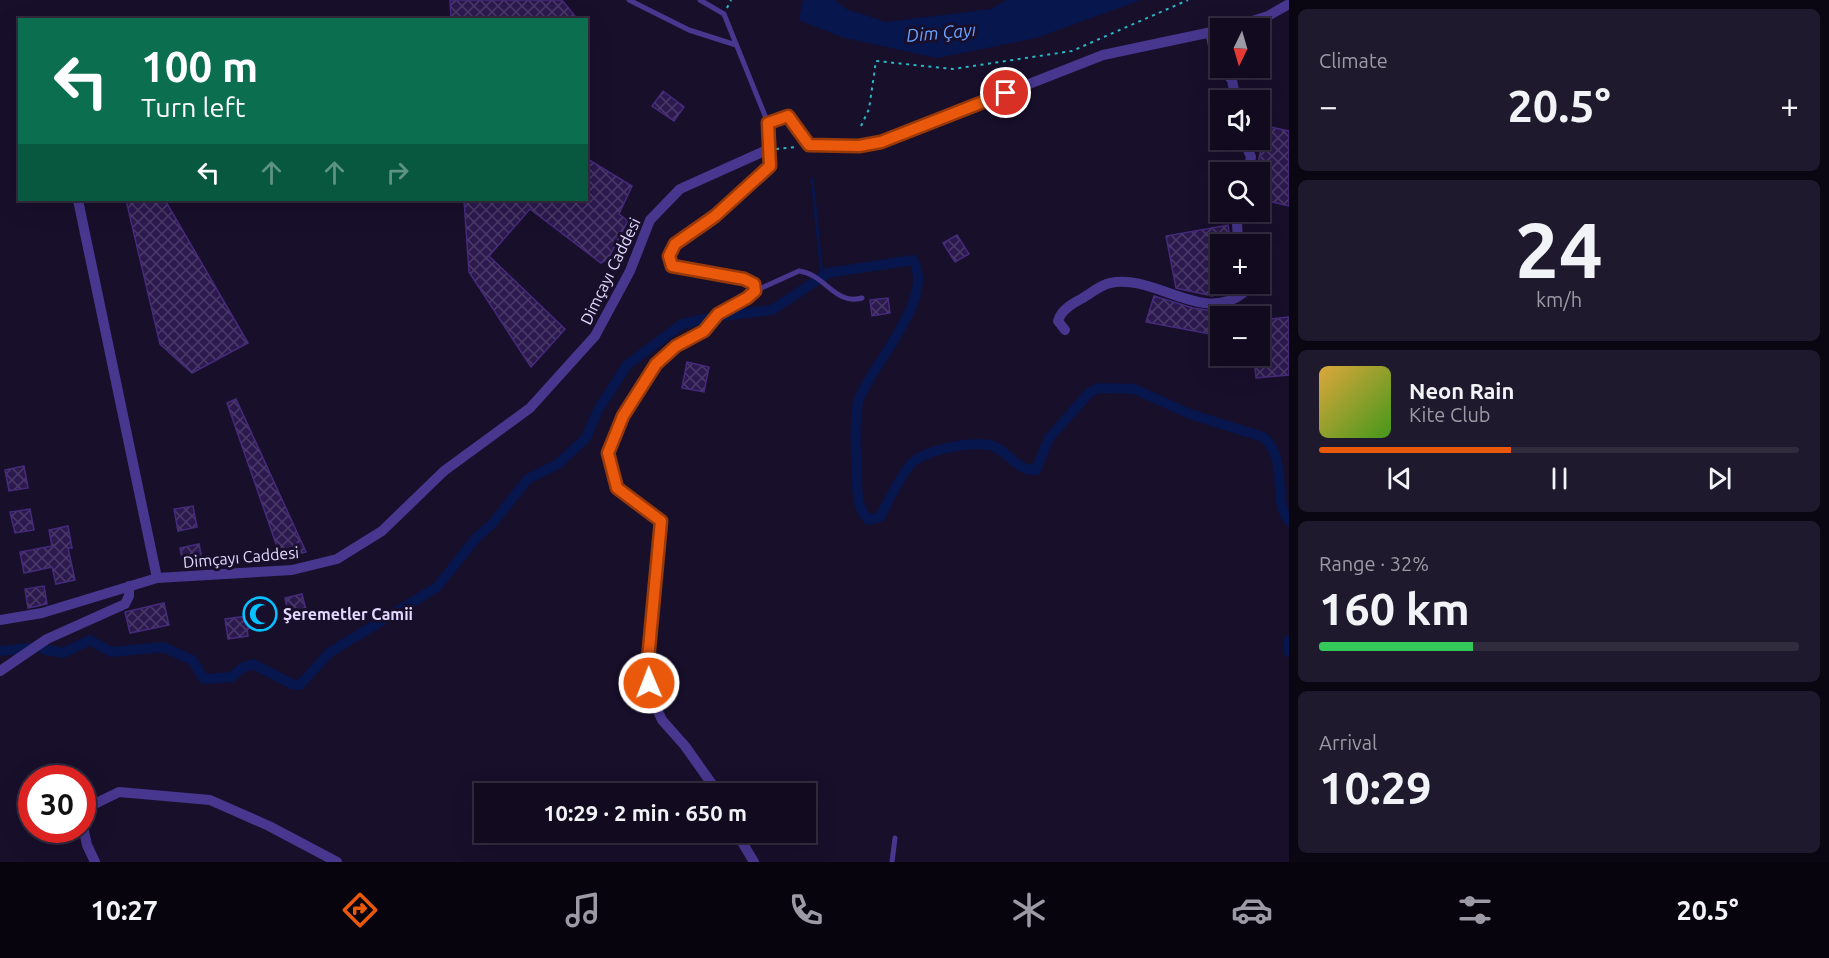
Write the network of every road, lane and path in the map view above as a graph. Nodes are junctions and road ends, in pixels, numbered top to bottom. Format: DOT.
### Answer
graph roads {
  1 [pos="629,0"];
  2 [pos="700,0"];
  3 [pos="1188,0"];
  4 [pos="1289,4"];
  5 [pos="1262,18"];
  6 [pos="1210,32"];
  7 [pos="736,45"];
  8 [pos="768,123"];
  9 [pos="861,126"];
  10 [pos="809,145"];
  11 [pos="767,150"];
  12 [pos="78,201"];
  13 [pos="755,291"];
  14 [pos="1242,294"];
  15 [pos="862,298"];
  16 [pos="1065,330"];
  17 [pos="157,578"];
  18 [pos="129,586"];
  19 [pos="0,620"];
  20 [pos="0,671"];
  21 [pos="711,783"];
  22 [pos="96,803"];
  23 [pos="895,838"];
  24 [pos="87,843"];
  25 [pos="743,843"];
  26 [pos="95,862"];
  27 [pos="337,862"];
  28 [pos="754,862"];
  29 [pos="892,862"];
  1 -- 7 [label="lane"];
  2 -- 7 [label="lane"];
  3 -- 9 [label="path"];
  4 -- 5 [label="street"];
  6 -- 10 [label="street"];
  7 -- 8 [label="lane"];
  8 -- 10 [label="street"];
  8 -- 11 [label="street"];
  10 -- 11 [label="path"];
  11 -- 13 [label="street"];
  11 -- 17 [label="street, Dimçayı Caddesi"];
  12 -- 17 [label="street"];
  13 -- 15 [label="lane"];
  13 -- 21 [label="street"];
  14 -- 16 [label="street"];
  17 -- 18 [label="street, Dimçayı Caddesi"];
  18 -- 19 [label="street, Dimçayı Caddesi"];
  18 -- 20 [label="street"];
  22 -- 27 [label="street"];
  23 -- 29 [label="lane"];
  24 -- 26 [label="street"];
  25 -- 28 [label="street"];
}
